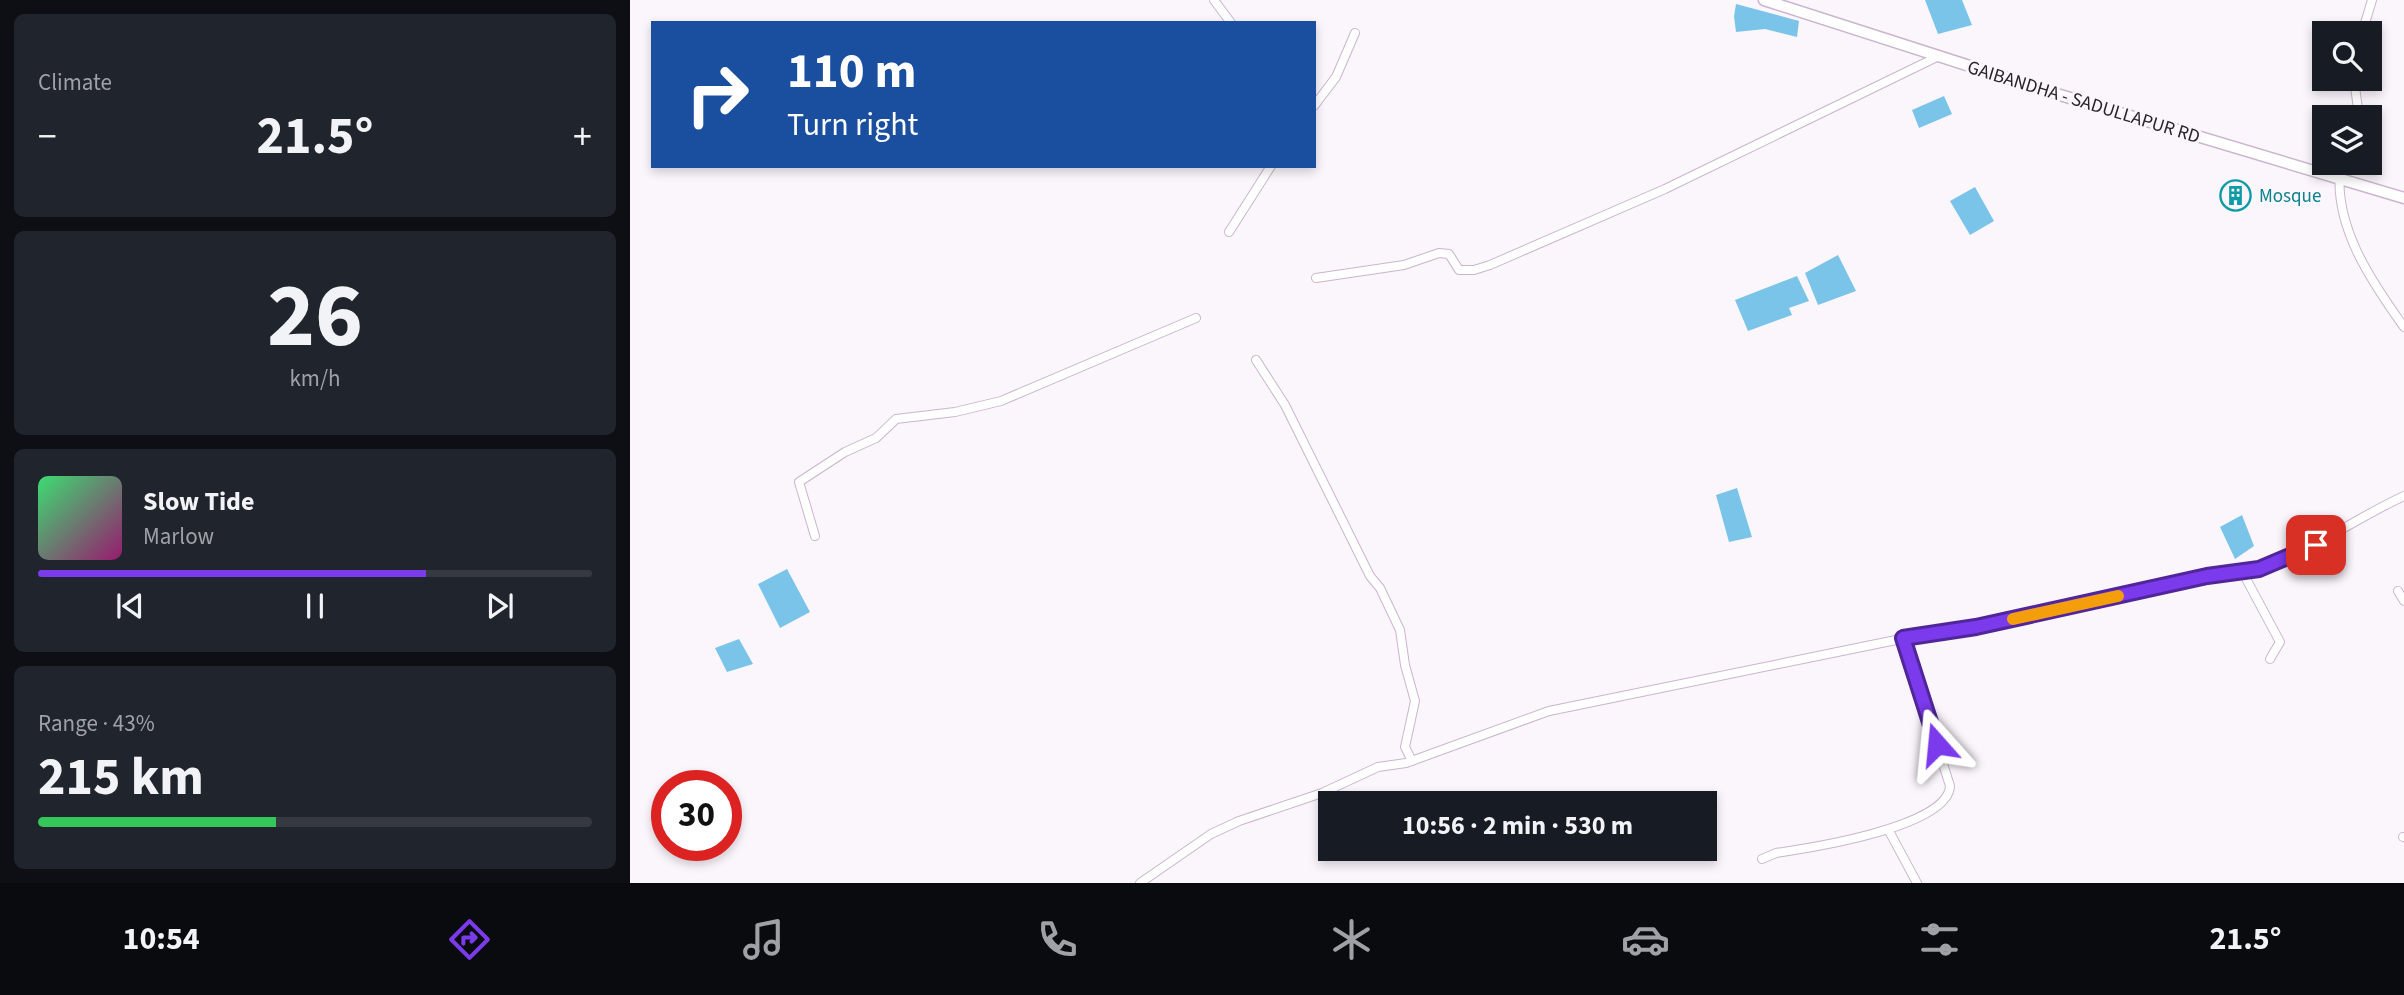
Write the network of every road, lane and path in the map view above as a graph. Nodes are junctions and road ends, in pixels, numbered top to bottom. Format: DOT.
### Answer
graph roads {
  1 [pos="1214,0"];
  2 [pos="1764,0"];
  3 [pos="2372,0"];
  4 [pos="1230,21"];
  5 [pos="2366,21"];
  6 [pos="1355,33"];
  7 [pos="1939,56"];
  8 [pos="1316,103"];
  9 [pos="1270,168"];
  10 [pos="2339,175"];
  11 [pos="2338,179"];
  12 [pos="2404,198"];
  13 [pos="1229,232"];
  14 [pos="1316,278"];
  15 [pos="1196,318"];
  16 [pos="2404,327"];
  17 [pos="1256,360"];
  18 [pos="2404,496"];
  19 [pos="815,536"];
  20 [pos="2243,573"];
  21 [pos="2398,591"];
  22 [pos="2404,601"];
  23 [pos="1903,638"];
  24 [pos="2270,659"];
  25 [pos="1412,761"];
  26 [pos="1889,831"];
  27 [pos="1762,859"];
  28 [pos="1914,882"];
  29 [pos="1140,883"];
  1 -- 4 [label="street"];
  2 -- 7 [label="main road, GAIBANDHA - SADULLAPUR RD"];
  3 -- 5 [label="street"];
  6 -- 8 [label="street"];
  7 -- 11 [label="main road, GAIBANDHA - SADULLAPUR RD"];
  7 -- 14 [label="street"];
  9 -- 13 [label="street"];
  10 -- 11 [label="street"];
  11 -- 12 [label="main road, GAIBANDHA - SADULLAPUR RD"];
  11 -- 16 [label="street"];
  15 -- 19 [label="street"];
  17 -- 25 [label="street"];
  18 -- 20 [label="street"];
  20 -- 23 [label="street"];
  20 -- 24 [label="street"];
  21 -- 22 [label="street"];
  23 -- 25 [label="street"];
  23 -- 26 [label="street"];
  25 -- 29 [label="street"];
  26 -- 27 [label="street"];
  26 -- 28 [label="street"];
}
